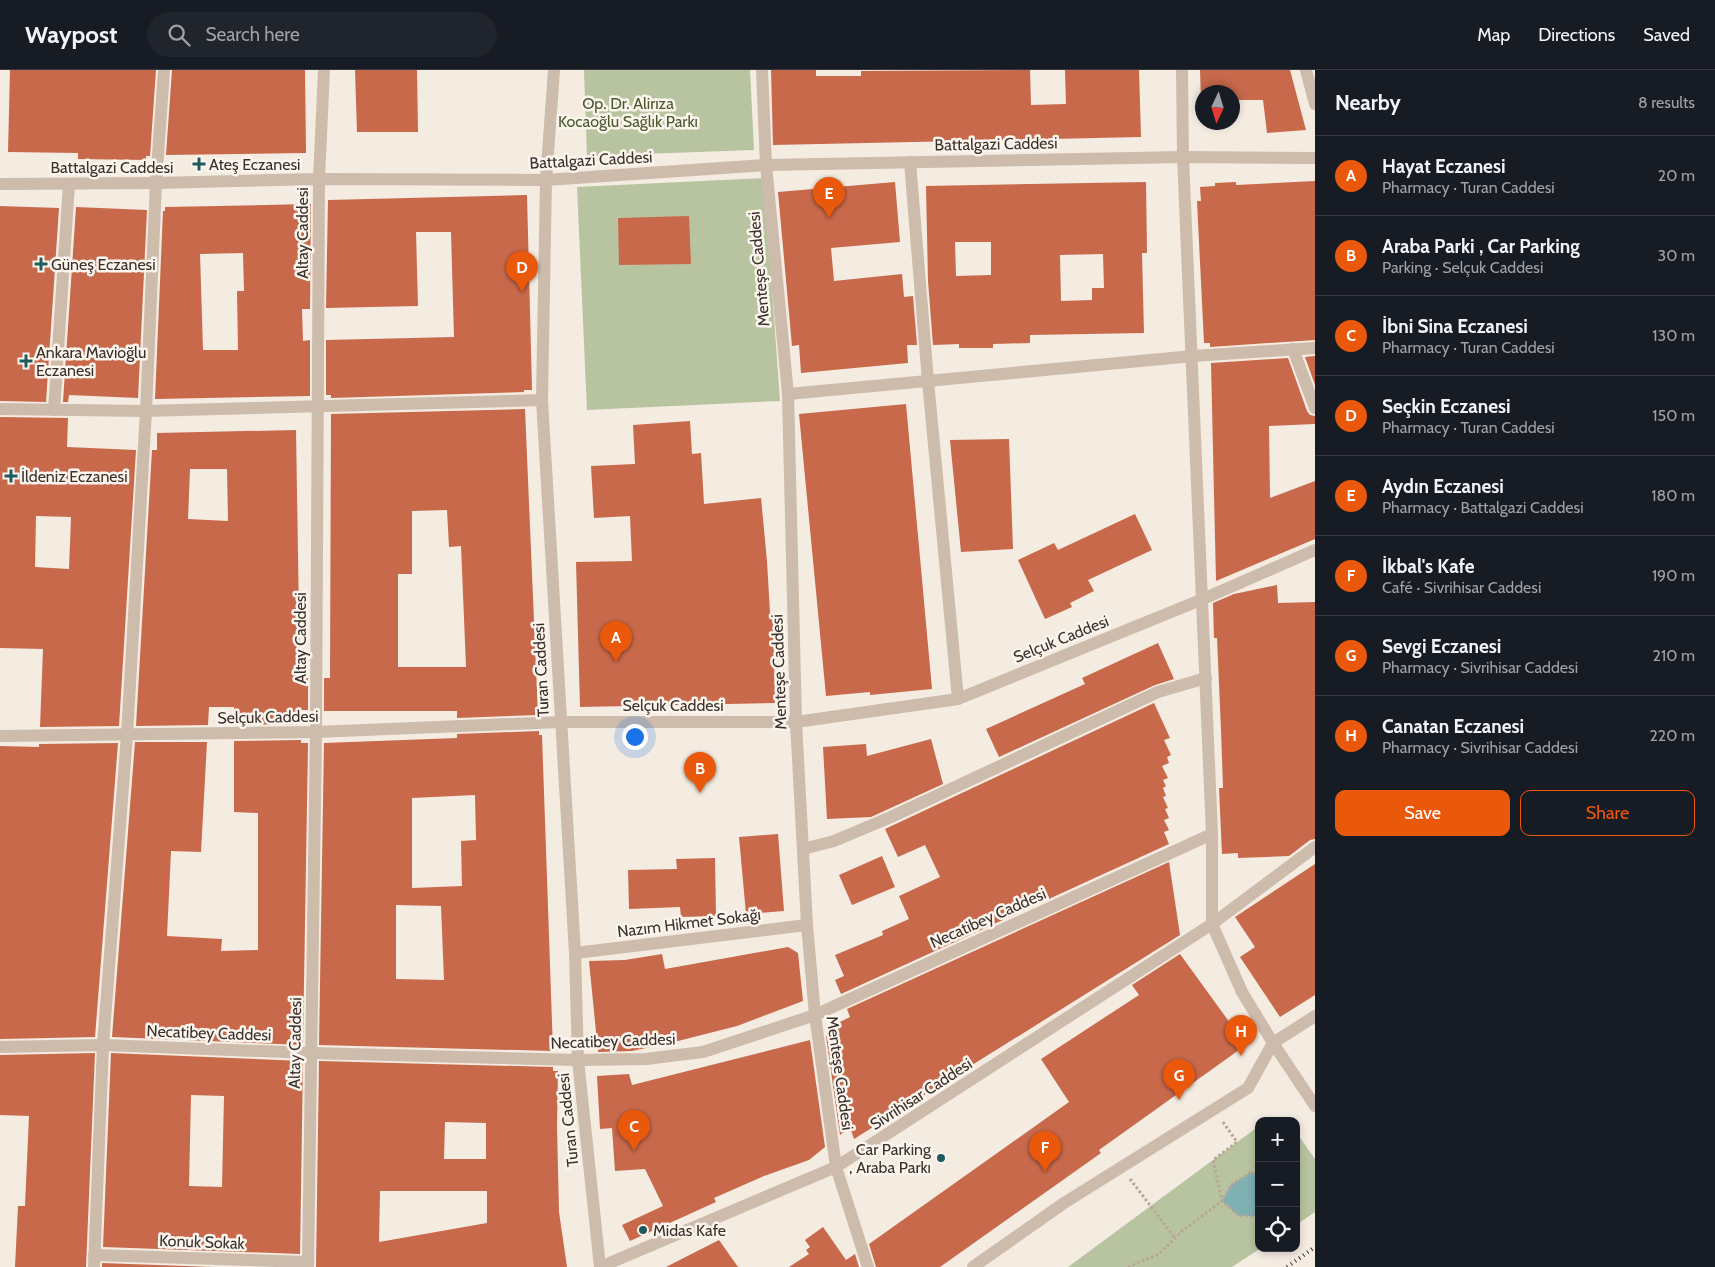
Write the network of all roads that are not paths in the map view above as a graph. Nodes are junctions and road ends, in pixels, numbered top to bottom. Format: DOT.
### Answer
graph roads {
  1 [pos="164,70"];
  2 [pos="324,70"];
  3 [pos="554,70"];
  4 [pos="762,70"];
  5 [pos="1182,70"];
  6 [pos="1306,70"];
  7 [pos="1315,104"];
  8 [pos="1183,157"];
  9 [pos="1315,158"];
  10 [pos="910,162"];
  11 [pos="766,165"];
  12 [pos="319,179"];
  13 [pos="546,180"];
  14 [pos="156,183"];
  15 [pos="0,184"];
  16 [pos="69,184"];
  17 [pos="1315,348"];
  18 [pos="1293,349"];
  19 [pos="1192,356"];
  20 [pos="928,381"];
  21 [pos="788,394"];
  22 [pos="542,400"];
  23 [pos="318,405"];
  24 [pos="1315,408"];
  25 [pos="0,409"];
  26 [pos="54,410"];
  27 [pos="146,411"];
  28 [pos="1315,550"];
  29 [pos="1203,599"];
  30 [pos="1206,678"];
  31 [pos="958,699"];
  32 [pos="560,722"];
  33 [pos="796,722"];
  34 [pos="316,732"];
  35 [pos="127,735"];
  36 [pos="0,736"];
  37 [pos="1212,834"];
  38 [pos="1315,847"];
  39 [pos="803,849"];
  40 [pos="1212,924"];
  41 [pos="807,925"];
  42 [pos="575,954"];
  43 [pos="815,1015"];
  44 [pos="1315,1016"];
  45 [pos="1273,1043"];
  46 [pos="103,1045"];
  47 [pos="0,1046"];
  48 [pos="311,1053"];
  49 [pos="578,1060"];
  50 [pos="1315,1106"];
  51 [pos="836,1167"];
  52 [pos="94,1261"];
  53 [pos="308,1264"];
  54 [pos="600,1267"];
  55 [pos="868,1267"];
  56 [pos="973,1267"];
  1 -- 14 [label="street"];
  2 -- 12 [label="street, Altay Caddesi"];
  3 -- 13 [label="street, Turan Caddesi"];
  4 -- 11 [label="street, Menteşe Caddesi"];
  5 -- 8 [label="street"];
  6 -- 7 [label="street"];
  8 -- 9 [label="street, Battalgazi Caddesi"];
  8 -- 10 [label="street, Battalgazi Caddesi"];
  8 -- 19 [label="street"];
  10 -- 11 [label="street, Battalgazi Caddesi"];
  10 -- 20 [label="street"];
  11 -- 13 [label="street, Battalgazi Caddesi"];
  11 -- 21 [label="street, Menteşe Caddesi"];
  12 -- 13 [label="street, Battalgazi Caddesi"];
  12 -- 14 [label="street, Battalgazi Caddesi"];
  12 -- 23 [label="street, Altay Caddesi"];
  13 -- 22 [label="street, Turan Caddesi"];
  14 -- 16 [label="street, Battalgazi Caddesi"];
  14 -- 27 [label="street"];
  15 -- 16 [label="street, Battalgazi Caddesi"];
  16 -- 26 [label="street"];
  17 -- 18 [label="street"];
  18 -- 19 [label="street"];
  18 -- 24 [label="street"];
  19 -- 20 [label="street"];
  19 -- 29 [label="street"];
  20 -- 21 [label="street"];
  20 -- 31 [label="street"];
  21 -- 33 [label="street, Menteşe Caddesi"];
  22 -- 23 [label="street"];
  22 -- 32 [label="street, Turan Caddesi"];
  23 -- 27 [label="street"];
  23 -- 34 [label="street, Altay Caddesi"];
  25 -- 26 [label="street"];
  26 -- 27 [label="street"];
  27 -- 35 [label="street"];
  28 -- 29 [label="street, Selçuk Caddesi"];
  29 -- 30 [label="street"];
  29 -- 31 [label="street, Selçuk Caddesi"];
  30 -- 37 [label="street"];
  30 -- 39 [label="street"];
  31 -- 33 [label="street, Selçuk Caddesi"];
  32 -- 33 [label="street, Selçuk Caddesi"];
  32 -- 34 [label="street, Selçuk Caddesi"];
  32 -- 42 [label="street, Turan Caddesi"];
  33 -- 39 [label="street, Menteşe Caddesi"];
  34 -- 35 [label="street, Selçuk Caddesi"];
  34 -- 48 [label="street, Altay Caddesi"];
  35 -- 36 [label="street, Selçuk Caddesi"];
  35 -- 46 [label="street"];
  37 -- 40 [label="street"];
  37 -- 43 [label="street, Necatibey Caddesi"];
  38 -- 40 [label="street, Sivrihisar Caddesi"];
  39 -- 41 [label="street, Menteşe Caddesi"];
  40 -- 45 [label="street"];
  40 -- 51 [label="street, Sivrihisar Caddesi"];
  41 -- 42 [label="street, Nazım Hikmet Sokağı"];
  41 -- 43 [label="street, Menteşe Caddesi"];
  42 -- 49 [label="street, Turan Caddesi"];
  43 -- 49 [label="street, Necatibey Caddesi"];
  43 -- 51 [label="street, Menteşe Caddesi"];
  44 -- 45 [label="street"];
  45 -- 50 [label="street"];
  45 -- 56 [label="street"];
  46 -- 47 [label="street, Necatibey Caddesi"];
  46 -- 48 [label="street, Necatibey Caddesi"];
  46 -- 52 [label="street"];
  48 -- 49 [label="street, Necatibey Caddesi"];
  48 -- 53 [label="street, Altay Caddesi"];
  49 -- 54 [label="street, Turan Caddesi"];
  51 -- 54 [label="street, Sivrihisar Caddesi"];
  51 -- 55 [label="street, Menteşe Caddesi"];
  52 -- 53 [label="street, Konuk Sokak"];
}
